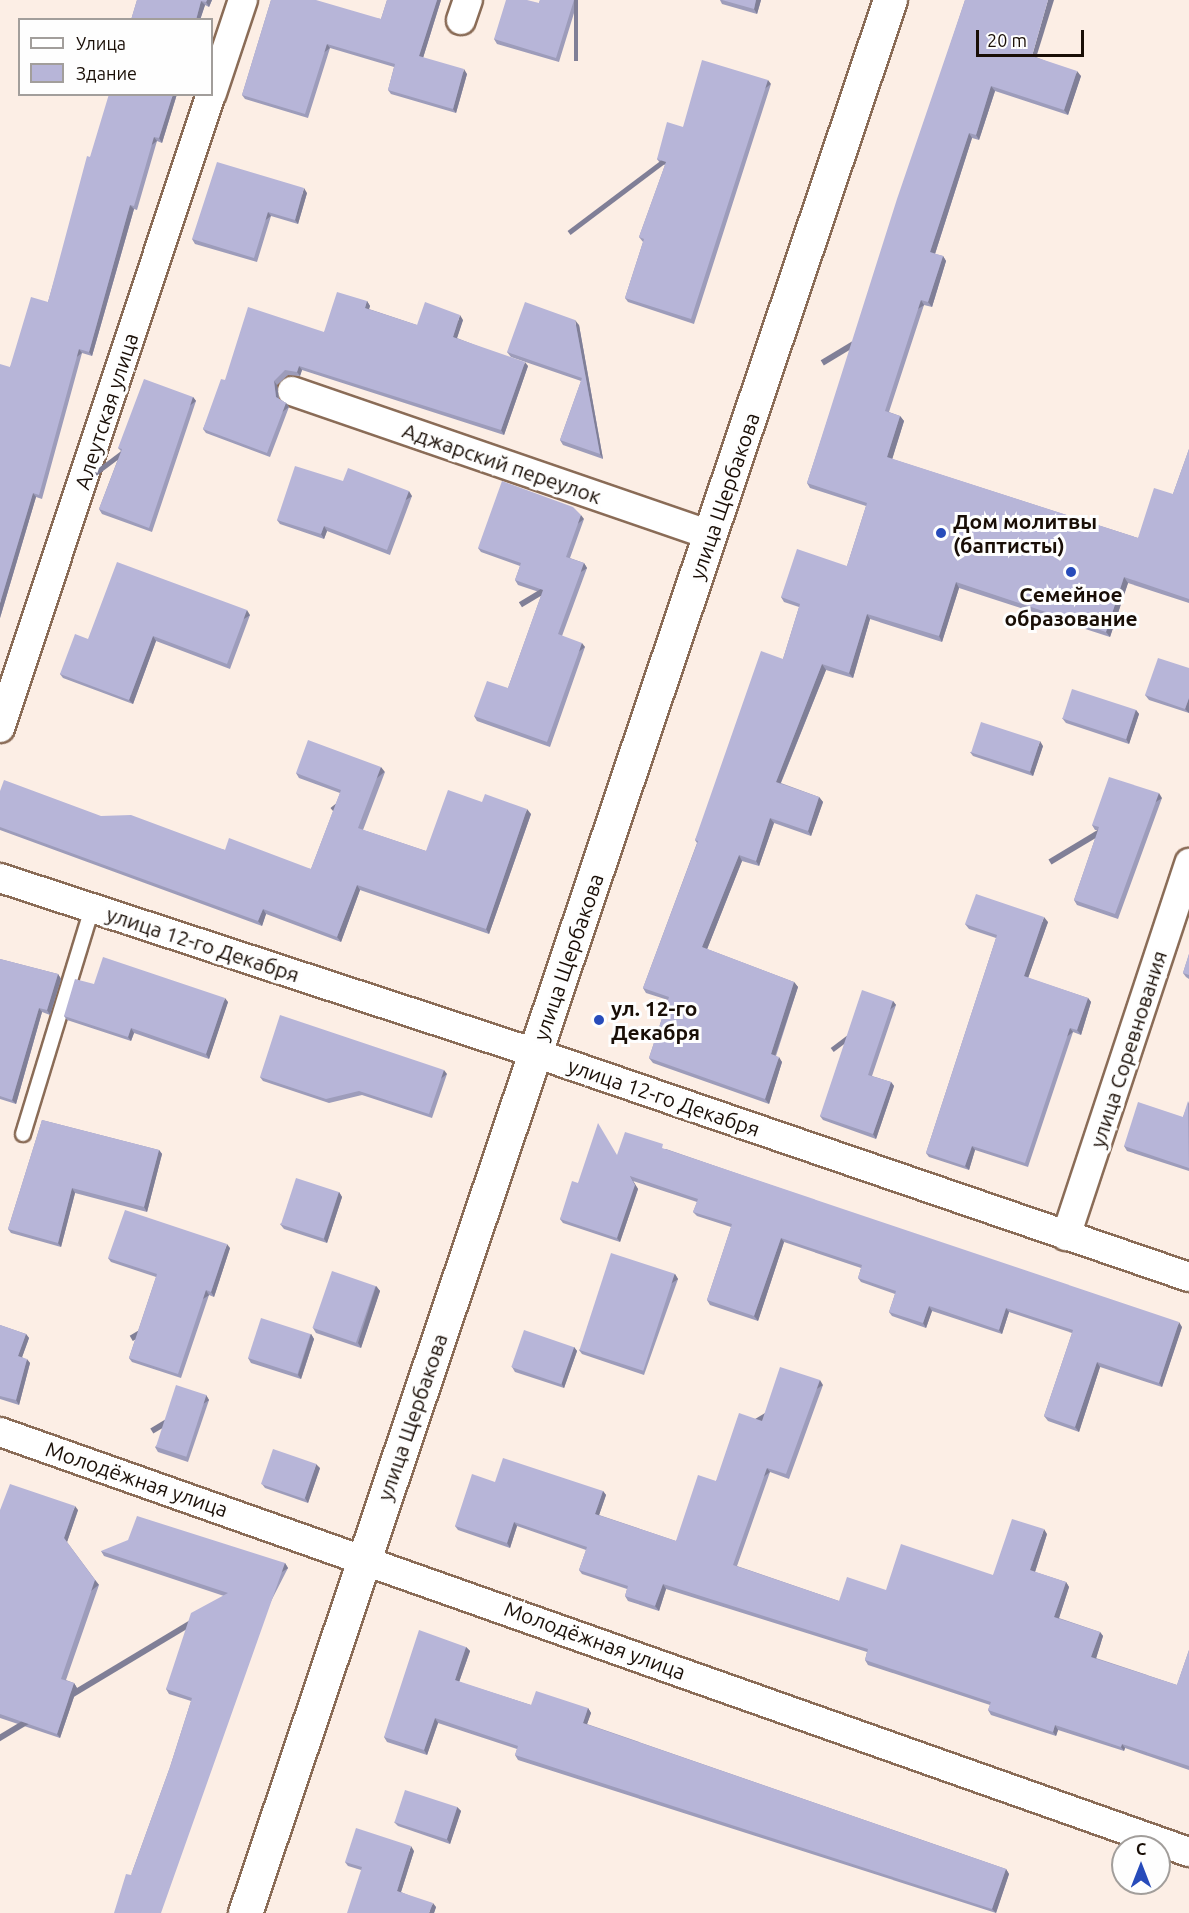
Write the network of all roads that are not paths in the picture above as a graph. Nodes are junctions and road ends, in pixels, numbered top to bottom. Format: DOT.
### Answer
graph roads {
  1 [pos="243,0"];
  2 [pos="890,0"];
  3 [pos="213,88"];
  4 [pos="210,96"];
  5 [pos="292,391"];
  6 [pos="711,535"];
  7 [pos="0,728"];
  8 [pos="1189,863"];
  9 [pos="0,878"];
  10 [pos="92,908"];
  11 [pos="535,1053"];
  12 [pos="23,1134"];
  13 [pos="1066,1236"];
  14 [pos="1189,1277"];
  15 [pos="1,1435"];
  16 [pos="365,1558"];
  17 [pos="1189,1852"];
  18 [pos="245,1913"];
  1 -- 3 [label="street, Алеутская улица"];
  2 -- 6 [label="street, улица Щербакова"];
  4 -- 7 [label="street, Алеутская улица"];
  5 -- 6 [label="street, Аджарский переулок"];
  6 -- 11 [label="street, улица Щербакова"];
  8 -- 13 [label="street, улица Соревнования"];
  9 -- 10 [label="street, улица 12-го Декабря"];
  10 -- 11 [label="street, улица 12-го Декабря"];
  10 -- 12 [label="lane"];
  11 -- 13 [label="street, улица 12-го Декабря"];
  11 -- 16 [label="street, улица Щербакова"];
  13 -- 14 [label="street, улица 12-го Декабря"];
  15 -- 16 [label="street, Молодёжная улица"];
  16 -- 17 [label="street, Молодёжная улица"];
  16 -- 18 [label="street, улица Щербакова"];
}
